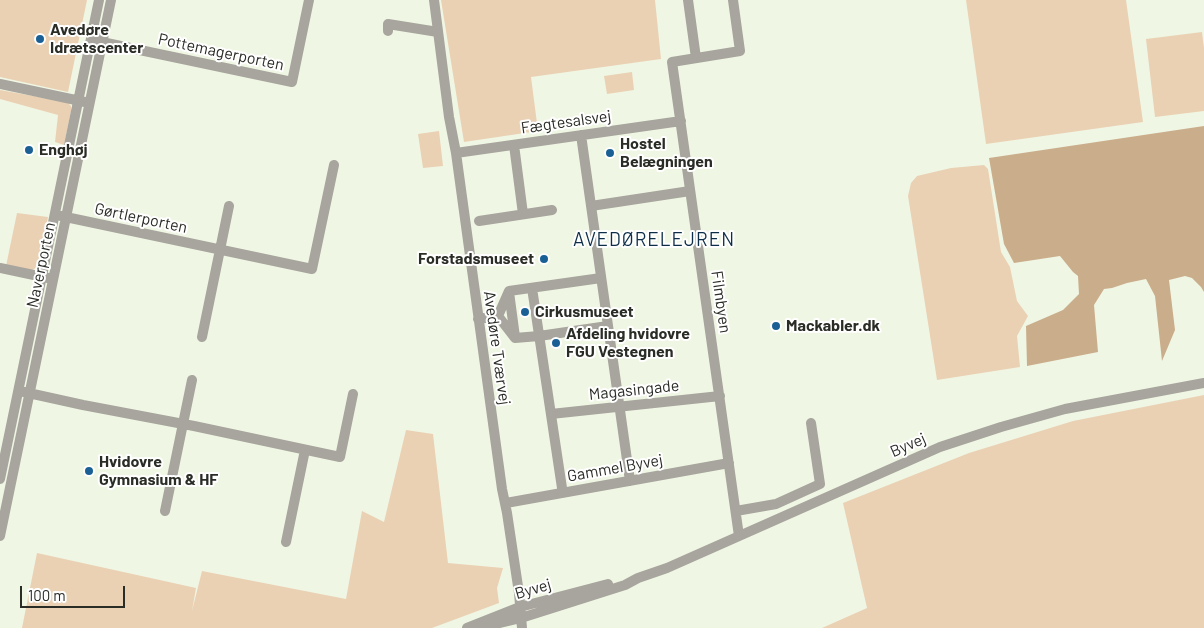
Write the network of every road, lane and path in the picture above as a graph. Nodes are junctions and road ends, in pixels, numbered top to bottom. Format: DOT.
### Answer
graph roads {
  1 [pos="99,0"];
  2 [pos="111,0"];
  3 [pos="309,0"];
  4 [pos="434,0"];
  5 [pos="688,0"];
  6 [pos="733,0"];
  7 [pos="388,31"];
  8 [pos="438,32"];
  9 [pos="91,40"];
  10 [pos="102,42"];
  11 [pos="696,58"];
  12 [pos="0,84"];
  13 [pos="84,102"];
  14 [pos="680,121"];
  15 [pos="581,135"];
  16 [pos="514,145"];
  17 [pos="456,153"];
  18 [pos="334,165"];
  19 [pos="690,191"];
  20 [pos="229,206"];
  21 [pos="591,206"];
  22 [pos="552,210"];
  23 [pos="523,214"];
  24 [pos="55,215"];
  25 [pos="66,217"];
  26 [pos="479,221"];
  27 [pos="220,250"];
  28 [pos="0,268"];
  29 [pos="48,278"];
  30 [pos="601,278"];
  31 [pos="532,288"];
  32 [pos="509,291"];
  33 [pos="498,316"];
  34 [pos="478,319"];
  35 [pos="608,326"];
  36 [pos="539,336"];
  37 [pos="202,337"];
  38 [pos="515,338"];
  39 [pos="192,380"];
  40 [pos="1204,383"];
  41 [pos="24,392"];
  42 [pos="353,394"];
  43 [pos="720,396"];
  44 [pos="620,407"];
  45 [pos="551,414"];
  46 [pos="811,423"];
  47 [pos="183,425"];
  48 [pos="305,450"];
  49 [pos="7,454"];
  50 [pos="729,463"];
  51 [pos="0,479"];
  52 [pos="630,481"];
  53 [pos="562,488"];
  54 [pos="506,503"];
  55 [pos="165,511"];
  56 [pos="736,511"];
  57 [pos="0,536"];
  58 [pos="739,536"];
  59 [pos="286,542"];
  60 [pos="638,578"];
  61 [pos="520,607"];
  62 [pos="521,623"];
  63 [pos="467,628"];
  64 [pos="478,628"];
  1 -- 9 [label="street, Naverporten"];
  2 -- 10 [label="street, Naverporten"];
  3 -- 10 [label="street, Pottemagerporten"];
  4 -- 8 [label="street, Avedøre Tværvej"];
  5 -- 11 [label="street"];
  6 -- 11 [label="street, Filmbyen"];
  7 -- 8 [label="street"];
  8 -- 17 [label="street, Avedøre Tværvej"];
  9 -- 10 [label="street, Pottemagerporten"];
  9 -- 13 [label="street, Naverporten"];
  10 -- 13 [label="street, Naverporten"];
  11 -- 14 [label="street, Filmbyen"];
  12 -- 13 [label="street"];
  13 -- 24 [label="street, Naverporten"];
  13 -- 25 [label="street, Naverporten"];
  14 -- 15 [label="street, Fægtesalsvej"];
  14 -- 19 [label="street, Filmbyen"];
  15 -- 16 [label="street, Fægtesalsvej"];
  15 -- 21 [label="street"];
  16 -- 17 [label="street, Fægtesalsvej"];
  16 -- 23 [label="street"];
  17 -- 34 [label="street, Avedøre Tværvej"];
  18 -- 27 [label="street, Gørtlerporten"];
  19 -- 21 [label="street"];
  19 -- 43 [label="street, Filmbyen"];
  20 -- 27 [label="street"];
  21 -- 30 [label="street"];
  22 -- 23 [label="street"];
  23 -- 26 [label="street"];
  24 -- 25 [label="street, Gørtlerporten"];
  24 -- 29 [label="street, Naverporten"];
  25 -- 27 [label="street, Gørtlerporten"];
  25 -- 29 [label="street, Naverporten"];
  27 -- 37 [label="street"];
  28 -- 29 [label="street"];
  29 -- 41 [label="street, Naverporten"];
  30 -- 31 [label="street"];
  30 -- 35 [label="street"];
  31 -- 32 [label="street"];
  31 -- 36 [label="street"];
  32 -- 33 [label="street"];
  32 -- 38 [label="street"];
  33 -- 34 [label="street"];
  33 -- 38 [label="street"];
  34 -- 54 [label="street, Avedøre Tværvej"];
  35 -- 36 [label="street"];
  35 -- 44 [label="street"];
  36 -- 38 [label="street"];
  36 -- 45 [label="street"];
  39 -- 47 [label="street"];
  40 -- 58 [label="street, Byvej"];
  41 -- 47 [label="street"];
  41 -- 49 [label="street, Naverporten"];
  42 -- 48 [label="street"];
  43 -- 44 [label="street, Magasingade"];
  43 -- 50 [label="street, Filmbyen"];
  44 -- 45 [label="street, Magasingade"];
  44 -- 52 [label="street"];
  45 -- 53 [label="street"];
  46 -- 56 [label="street"];
  47 -- 48 [label="street"];
  47 -- 55 [label="street"];
  48 -- 59 [label="street"];
  49 -- 51 [label="street, Naverporten"];
  49 -- 57 [label="street, Naverporten"];
  50 -- 52 [label="street, Gammel Byvej"];
  50 -- 56 [label="street, Filmbyen"];
  52 -- 54 [label="street, Gammel Byvej"];
  54 -- 61 [label="street, Avedøre Tværvej"];
  56 -- 58 [label="street, Filmbyen"];
  58 -- 60 [label="street, Byvej"];
  60 -- 61 [label="street, Byvej"];
  60 -- 62 [label="street, Byvej"];
  61 -- 62 [label="street, Avedøre Tværvej"];
  61 -- 63 [label="street, Byvej"];
  62 -- 64 [label="street, Byvej"];
}
